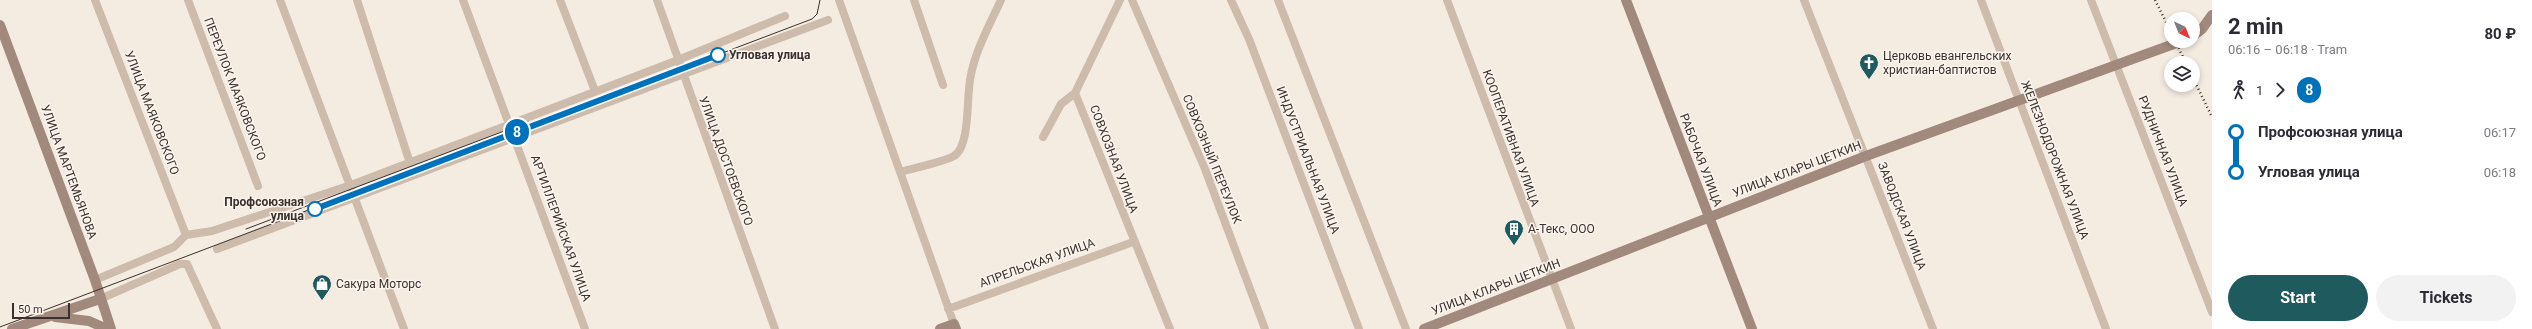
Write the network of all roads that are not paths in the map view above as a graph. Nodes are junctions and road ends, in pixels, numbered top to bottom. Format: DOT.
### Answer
graph roads {
  1 [pos="95,0"];
  2 [pos="188,0"];
  3 [pos="280,0"];
  4 [pos="357,0"];
  5 [pos="463,0"];
  6 [pos="560,0"];
  7 [pos="656,0"];
  8 [pos="839,0"];
  9 [pos="914,0"];
  10 [pos="1001,0"];
  11 [pos="1120,0"];
  12 [pos="1132,0"];
  13 [pos="1231,0"];
  14 [pos="1278,0"];
  15 [pos="1447,0"];
  16 [pos="1626,0"];
  17 [pos="1804,0"];
  18 [pos="1981,0"];
  19 [pos="2091,0"];
  20 [pos="2212,15"];
  21 [pos="785,16"];
  22 [pos="828,20"];
  23 [pos="0,25"];
  24 [pos="2200,31"];
  25 [pos="2164,48"];
  26 [pos="678,60"];
  27 [pos="2116,65"];
  28 [pos="682,74"];
  29 [pos="943,85"];
  30 [pos="595,90"];
  31 [pos="1076,93"];
  32 [pos="2019,100"];
  33 [pos="511,124"];
  34 [pos="515,137"];
  35 [pos="1043,137"];
  36 [pos="1866,156"];
  37 [pos="410,163"];
  38 [pos="901,172"];
  39 [pos="351,185"];
  40 [pos="258,186"];
  41 [pos="356,197"];
  42 [pos="1709,217"];
  43 [pos="186,235"];
  44 [pos="1134,242"];
  45 [pos="217,249"];
  46 [pos="95,280"];
  47 [pos="1551,280"];
  48 [pos="100,299"];
  49 [pos="948,309"];
  50 [pos="2212,312"];
  51 [pos="47,317"];
  52 [pos="955,326"];
  53 [pos="12,329"];
  54 [pos="107,329"];
  55 [pos="111,329"];
  56 [pos="217,329"];
  57 [pos="404,329"];
  58 [pos="585,329"];
  59 [pos="775,329"];
  60 [pos="940,329"];
  61 [pos="1170,329"];
  62 [pos="1265,329"];
  63 [pos="1359,329"];
  64 [pos="1406,329"];
  65 [pos="1424,329"];
  66 [pos="1571,329"];
  67 [pos="1752,329"];
  68 [pos="1933,329"];
  69 [pos="2106,329"];
  1 -- 43 [label="street, УЛИЦА МАЯКОВСКОГО"];
  2 -- 40 [label="street, ПЕРЕУЛОК МАЯКОВСКОГО"];
  3 -- 39 [label="street"];
  4 -- 37 [label="street"];
  5 -- 33 [label="street, АРТИЛЛЕРИЙСКАЯ УЛИЦА"];
  6 -- 30 [label="street"];
  7 -- 26 [label="street, УЛИЦА ДОСТОЕВСКОГО"];
  8 -- 38 [label="street"];
  9 -- 29 [label="street"];
  10 -- 38 [label="street"];
  11 -- 31 [label="street"];
  12 -- 62 [label="street, СОВХОЗНЫЙ ПЕРЕУЛОК"];
  13 -- 63 [label="street, ИНДУСТРИАЛЬНАЯ УЛИЦА"];
  14 -- 64 [label="street"];
  15 -- 47 [label="street, КООПЕРАТИВНАЯ УЛИЦА"];
  16 -- 42 [label="street, РАБОЧАЯ УЛИЦА"];
  17 -- 36 [label="street, ЗАВОДСКАЯ УЛИЦА"];
  18 -- 32 [label="street, ЖЕЛЕЗНОДОРОЖНАЯ УЛИЦА"];
  19 -- 27 [label="street, РУДНИЧНАЯ УЛИЦА"];
  20 -- 24 [label="street"];
  21 -- 26 [label="street"];
  22 -- 28 [label="street"];
  23 -- 46 [label="street, УЛИЦА МАРТЕМЬЯНОВА"];
  25 -- 27 [label="street, УЛИЦА КЛАРЫ ЦЕТКИН"];
  26 -- 28 [label="street, УЛИЦА ДОСТОЕВСКОГО"];
  26 -- 30 [label="street"];
  27 -- 32 [label="street, УЛИЦА КЛАРЫ ЦЕТКИН"];
  27 -- 50 [label="street, РУДНИЧНАЯ УЛИЦА"];
  28 -- 34 [label="street"];
  28 -- 59 [label="street, УЛИЦА ДОСТОЕВСКОГО"];
  30 -- 33 [label="street"];
  31 -- 35 [label="street"];
  31 -- 44 [label="street, СОВХОЗНАЯ УЛИЦА"];
  32 -- 36 [label="street, УЛИЦА КЛАРЫ ЦЕТКИН"];
  32 -- 69 [label="street, ЖЕЛЕЗНОДОРОЖНАЯ УЛИЦА"];
  33 -- 34 [label="street, АРТИЛЛЕРИЙСКАЯ УЛИЦА"];
  33 -- 37 [label="street"];
  34 -- 41 [label="street"];
  34 -- 58 [label="street, АРТИЛЛЕРИЙСКАЯ УЛИЦА"];
  36 -- 42 [label="street, УЛИЦА КЛАРЫ ЦЕТКИН"];
  36 -- 68 [label="street, ЗАВОДСКАЯ УЛИЦА"];
  37 -- 39 [label="street"];
  38 -- 49 [label="street"];
  39 -- 41 [label="street"];
  39 -- 43 [label="street"];
  41 -- 45 [label="street"];
  41 -- 57 [label="street"];
  42 -- 47 [label="street, УЛИЦА КЛАРЫ ЦЕТКИН"];
  42 -- 67 [label="street, РАБОЧАЯ УЛИЦА"];
  43 -- 46 [label="street"];
  44 -- 49 [label="street, АПРЕЛЬСКАЯ УЛИЦА"];
  44 -- 61 [label="street, СОВХОЗНАЯ УЛИЦА"];
  46 -- 48 [label="street, УЛИЦА МАРТЕМЬЯНОВА"];
  47 -- 65 [label="street, УЛИЦА КЛАРЫ ЦЕТКИН"];
  47 -- 66 [label="street, КООПЕРАТИВНАЯ УЛИЦА"];
  48 -- 51 [label="street"];
  48 -- 55 [label="street, УЛИЦА МАРТЕМЬЯНОВА"];
  48 -- 56 [label="street"];
  49 -- 52 [label="street"];
  51 -- 53 [label="street"];
  51 -- 54 [label="street"];
  52 -- 60 [label="street"];
}
